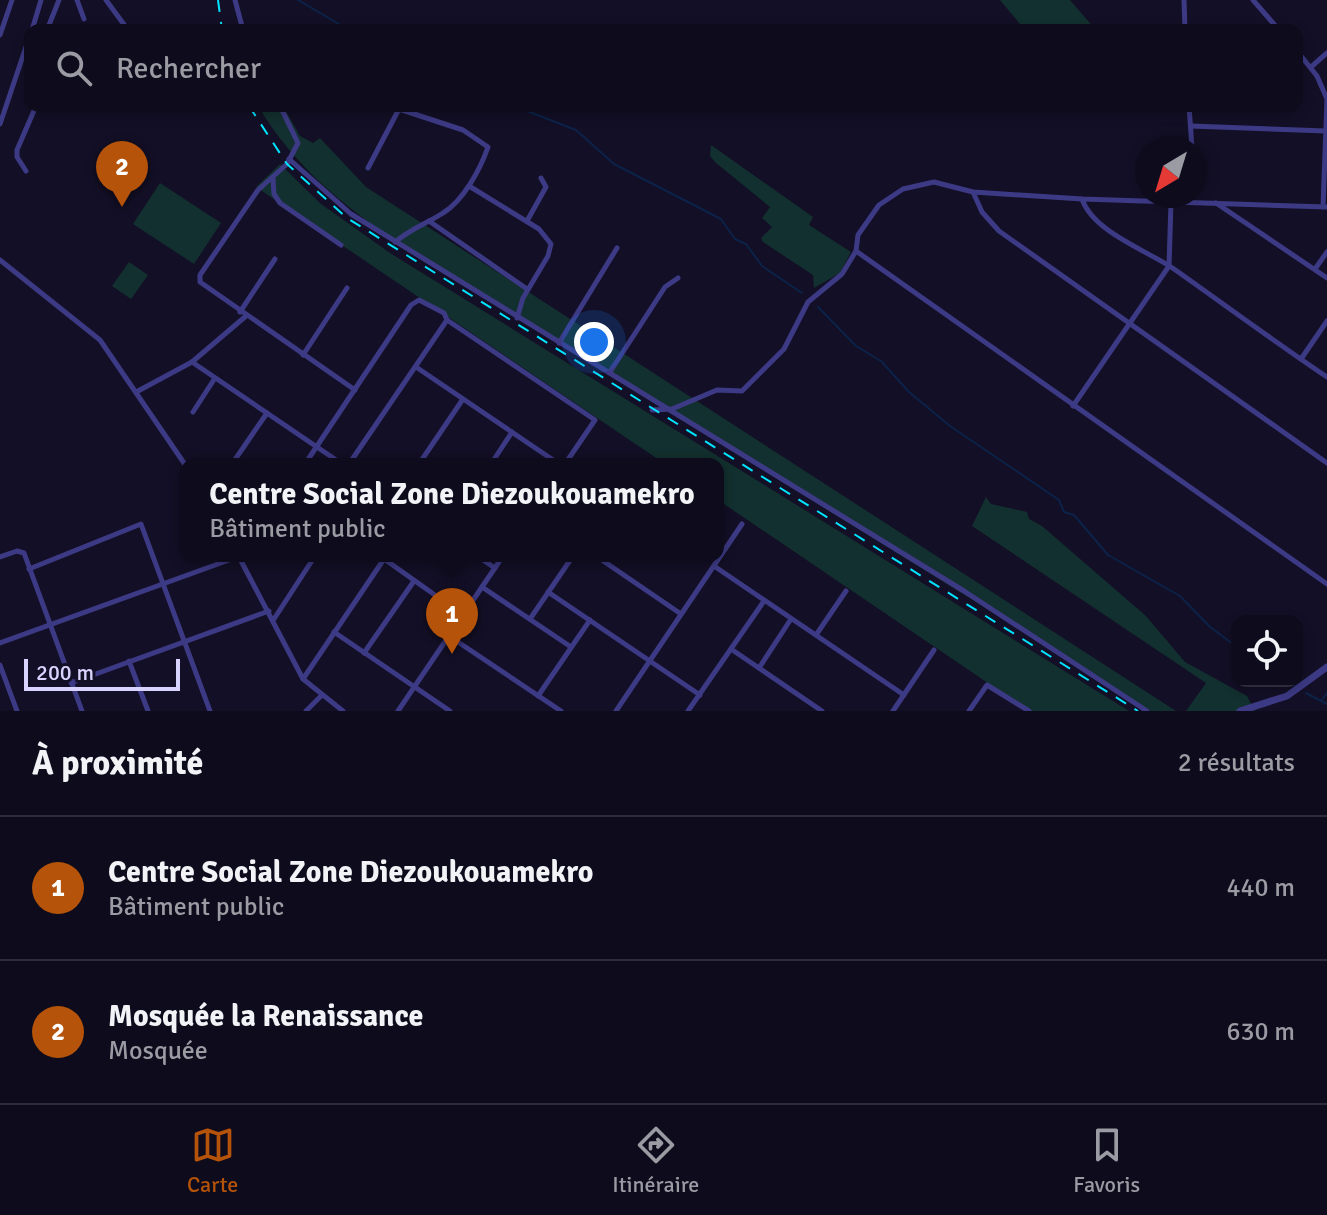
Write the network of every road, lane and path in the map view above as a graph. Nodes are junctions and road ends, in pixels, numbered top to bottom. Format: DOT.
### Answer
graph roads {
  1 [pos="12,0"];
  2 [pos="41,0"];
  3 [pos="59,0"];
  4 [pos="77,0"];
  5 [pos="106,0"];
  6 [pos="235,0"];
  7 [pos="1184,0"];
  8 [pos="1253,0"];
  9 [pos="84,19"];
  10 [pos="34,24"];
  11 [pos="49,24"];
  12 [pos="124,24"];
  13 [pos="241,24"];
  14 [pos="1185,24"];
  15 [pos="1274,24"];
  16 [pos="0,35"];
  17 [pos="24,53"];
  18 [pos="1327,53"];
  19 [pos="1303,58"];
  20 [pos="1311,67"];
  21 [pos="33,112"];
  22 [pos="283,112"];
  23 [pos="397,112"];
  24 [pos="411,112"];
  25 [pos="1190,112"];
  26 [pos="1326,123"];
  27 [pos="0,124"];
  28 [pos="1191,126"];
  29 [pos="1326,131"];
  30 [pos="1191,136"];
  31 [pos="289,159"];
  32 [pos="368,168"];
  33 [pos="26,171"];
  34 [pos="541,178"];
  35 [pos="273,179"];
  36 [pos="469,186"];
  37 [pos="973,192"];
  38 [pos="1082,199"];
  39 [pos="1135,201"];
  40 [pos="1207,201"];
  41 [pos="1215,203"];
  42 [pos="1325,207"];
  43 [pos="1171,208"];
  44 [pos="428,221"];
  45 [pos="527,221"];
  46 [pos="395,242"];
  47 [pos="341,245"];
  48 [pos="617,248"];
  49 [pos="856,251"];
  50 [pos="1327,252"];
  51 [pos="275,259"];
  52 [pos="0,260"];
  53 [pos="1169,266"];
  54 [pos="1315,269"];
  55 [pos="678,278"];
  56 [pos="1327,278"];
  57 [pos="347,288"];
  58 [pos="527,289"];
  59 [pos="243,314"];
  60 [pos="517,318"];
  61 [pos="447,320"];
  62 [pos="1327,321"];
  63 [pos="1131,323"];
  64 [pos="559,343"];
  65 [pos="303,355"];
  66 [pos="1301,359"];
  67 [pos="192,362"];
  68 [pos="416,367"];
  69 [pos="610,372"];
  70 [pos="1327,377"];
  71 [pos="215,378"];
  72 [pos="355,390"];
  73 [pos="138,391"];
  74 [pos="463,399"];
  75 [pos="1073,406"];
  76 [pos="672,409"];
  77 [pos="652,410"];
  78 [pos="193,412"];
  79 [pos="267,413"];
  80 [pos="512,432"];
  81 [pos="317,447"];
  82 [pos="181,458"];
  83 [pos="236,458"];
  84 [pos="309,458"];
  85 [pos="333,458"];
  86 [pos="353,458"];
  87 [pos="423,458"];
  88 [pos="495,458"];
  89 [pos="550,458"];
  90 [pos="569,458"];
  91 [pos="1327,463"];
  92 [pos="742,524"];
  93 [pos="724,551"];
  94 [pos="0,557"];
  95 [pos="223,562"];
  96 [pos="242,562"];
  97 [pos="311,562"];
  98 [pos="379,562"];
  99 [pos="388,562"];
  100 [pos="486,562"];
  101 [pos="499,562"];
  102 [pos="569,562"];
  103 [pos="605,562"];
  104 [pos="717,562"];
  105 [pos="714,566"];
  106 [pos="495,568"];
  107 [pos="29,569"];
  108 [pos="414,581"];
  109 [pos="163,584"];
  110 [pos="1327,584"];
  111 [pos="482,587"];
  112 [pos="846,591"];
  113 [pos="548,592"];
  114 [pos="764,601"];
  115 [pos="269,611"];
  116 [pos="682,614"];
  117 [pos="463,615"];
  118 [pos="274,619"];
  119 [pos="530,619"];
  120 [pos="791,619"];
  121 [pos="590,620"];
  122 [pos="50,625"];
  123 [pos="334,632"];
  124 [pos="816,635"];
  125 [pos="449,636"];
  126 [pos="184,642"];
  127 [pos="0,643"];
  128 [pos="571,647"];
  129 [pos="731,649"];
  130 [pos="934,650"];
  131 [pos="364,653"];
  132 [pos="129,661"];
  133 [pos="650,661"];
  134 [pos="0,665"];
  135 [pos="1327,667"];
  136 [pos="759,668"];
  137 [pos="303,679"];
  138 [pos="71,683"];
  139 [pos="415,687"];
  140 [pos="700,695"];
  141 [pos="904,695"];
  142 [pos="321,696"];
  143 [pos="538,696"];
  144 [pos="309,710"];
  145 [pos="17,711"];
  146 [pos="82,711"];
  147 [pos="148,711"];
  148 [pos="210,711"];
  149 [pos="343,711"];
  150 [pos="398,711"];
  151 [pos="450,711"];
  152 [pos="561,711"];
  153 [pos="616,711"];
  154 [pos="688,711"];
  155 [pos="822,711"];
  156 [pos="893,711"];
  157 [pos="969,711"];
  158 [pos="1029,711"];
  159 [pos="1147,711"];
  160 [pos="1240,711"];
  1 -- 16 [label="street"];
  2 -- 10 [label="street"];
  3 -- 11 [label="street"];
  4 -- 9 [label="street"];
  5 -- 12 [label="street"];
  6 -- 13 [label="street"];
  7 -- 14 [label="street"];
  8 -- 15 [label="street"];
  17 -- 27 [label="street"];
  18 -- 20 [label="street"];
  19 -- 20 [label="street"];
  20 -- 26 [label="street"];
  21 -- 33 [label="street"];
  22 -- 31 [label="street"];
  23 -- 32 [label="street"];
  24 -- 36 [label="street"];
  25 -- 28 [label="street"];
  26 -- 29 [label="street"];
  28 -- 29 [label="street"];
  28 -- 30 [label="street"];
  29 -- 42 [label="street"];
  31 -- 35 [label="street"];
  31 -- 46 [label="street"];
  34 -- 45 [label="street"];
  35 -- 47 [label="street"];
  35 -- 59 [label="street"];
  36 -- 44 [label="street"];
  36 -- 45 [label="street"];
  37 -- 38 [label="street"];
  37 -- 49 [label="street"];
  37 -- 63 [label="street"];
  38 -- 39 [label="street"];
  38 -- 53 [label="street"];
  40 -- 41 [label="street"];
  41 -- 42 [label="street"];
  41 -- 54 [label="street"];
  43 -- 53 [label="street"];
  44 -- 46 [label="street"];
  44 -- 58 [label="street"];
  45 -- 58 [label="street"];
  46 -- 60 [label="street"];
  48 -- 64 [label="street"];
  49 -- 75 [label="street"];
  49 -- 76 [label="street"];
  50 -- 54 [label="street"];
  51 -- 59 [label="street"];
  52 -- 73 [label="street"];
  53 -- 63 [label="street"];
  53 -- 66 [label="street"];
  54 -- 56 [label="street"];
  55 -- 69 [label="street"];
  57 -- 65 [label="street"];
  58 -- 60 [label="street"];
  59 -- 65 [label="street"];
  59 -- 67 [label="street"];
  60 -- 64 [label="street"];
  61 -- 68 [label="street"];
  61 -- 72 [label="street"];
  61 -- 90 [label="street"];
  62 -- 66 [label="street"];
  63 -- 75 [label="street"];
  63 -- 91 [label="street"];
  64 -- 69 [label="street"];
  65 -- 72 [label="street"];
  66 -- 70 [label="street"];
  67 -- 71 [label="street"];
  67 -- 73 [label="street"];
  68 -- 74 [label="street"];
  68 -- 86 [label="street"];
  69 -- 76 [label="street"];
  71 -- 78 [label="street"];
  71 -- 79 [label="street"];
  72 -- 81 [label="street"];
  73 -- 82 [label="street"];
  74 -- 80 [label="street"];
  74 -- 87 [label="street"];
  75 -- 110 [label="street"];
  76 -- 77 [label="street"];
  76 -- 159 [label="street"];
  79 -- 81 [label="street"];
  79 -- 83 [label="street"];
  80 -- 88 [label="street"];
  80 -- 89 [label="street"];
  81 -- 84 [label="street"];
  81 -- 85 [label="street"];
  92 -- 93 [label="street"];
  94 -- 107 [label="street"];
  95 -- 109 [label="street"];
  96 -- 115 [label="street"];
  97 -- 118 [label="street"];
  98 -- 123 [label="street"];
  99 -- 108 [label="street"];
  100 -- 106 [label="street"];
  101 -- 106 [label="street"];
  102 -- 113 [label="street"];
  103 -- 116 [label="street"];
  104 -- 105 [label="street"];
  105 -- 114 [label="street"];
  105 -- 116 [label="street"];
  106 -- 111 [label="street"];
  107 -- 109 [label="street"];
  107 -- 122 [label="street"];
  108 -- 117 [label="street"];
  108 -- 131 [label="street"];
  109 -- 122 [label="street"];
  109 -- 126 [label="street"];
  111 -- 117 [label="street"];
  111 -- 119 [label="street"];
  112 -- 124 [label="street"];
  113 -- 119 [label="street"];
  113 -- 121 [label="street"];
  114 -- 120 [label="street"];
  114 -- 129 [label="street"];
  115 -- 118 [label="street"];
  115 -- 126 [label="street"];
  116 -- 133 [label="street"];
  117 -- 125 [label="street"];
  118 -- 137 [label="street"];
  119 -- 128 [label="street"];
  120 -- 124 [label="street"];
  120 -- 136 [label="street"];
  121 -- 128 [label="street"];
  121 -- 133 [label="street"];
  122 -- 127 [label="street"];
  122 -- 138 [label="street"];
  123 -- 131 [label="street"];
  123 -- 137 [label="street"];
  124 -- 141 [label="street"];
  125 -- 139 [label="street"];
  125 -- 143 [label="street"];
  126 -- 132 [label="street"];
  126 -- 148 [label="street"];
  128 -- 143 [label="street"];
  129 -- 136 [label="street"];
  129 -- 140 [label="street"];
  130 -- 141 [label="street"];
  131 -- 139 [label="street"];
  132 -- 138 [label="street"];
  132 -- 147 [label="street"];
  133 -- 140 [label="street"];
  133 -- 153 [label="street"];
  134 -- 145 [label="street"];
  135 -- 160 [label="street"];
  136 -- 155 [label="street"];
  137 -- 142 [label="street"];
  138 -- 146 [label="street"];
  139 -- 150 [label="street"];
  139 -- 151 [label="street"];
  140 -- 154 [label="street"];
  141 -- 156 [label="street"];
  142 -- 144 [label="street"];
  142 -- 149 [label="street"];
  143 -- 152 [label="street"];
  157 -- 158 [label="street"];
}
